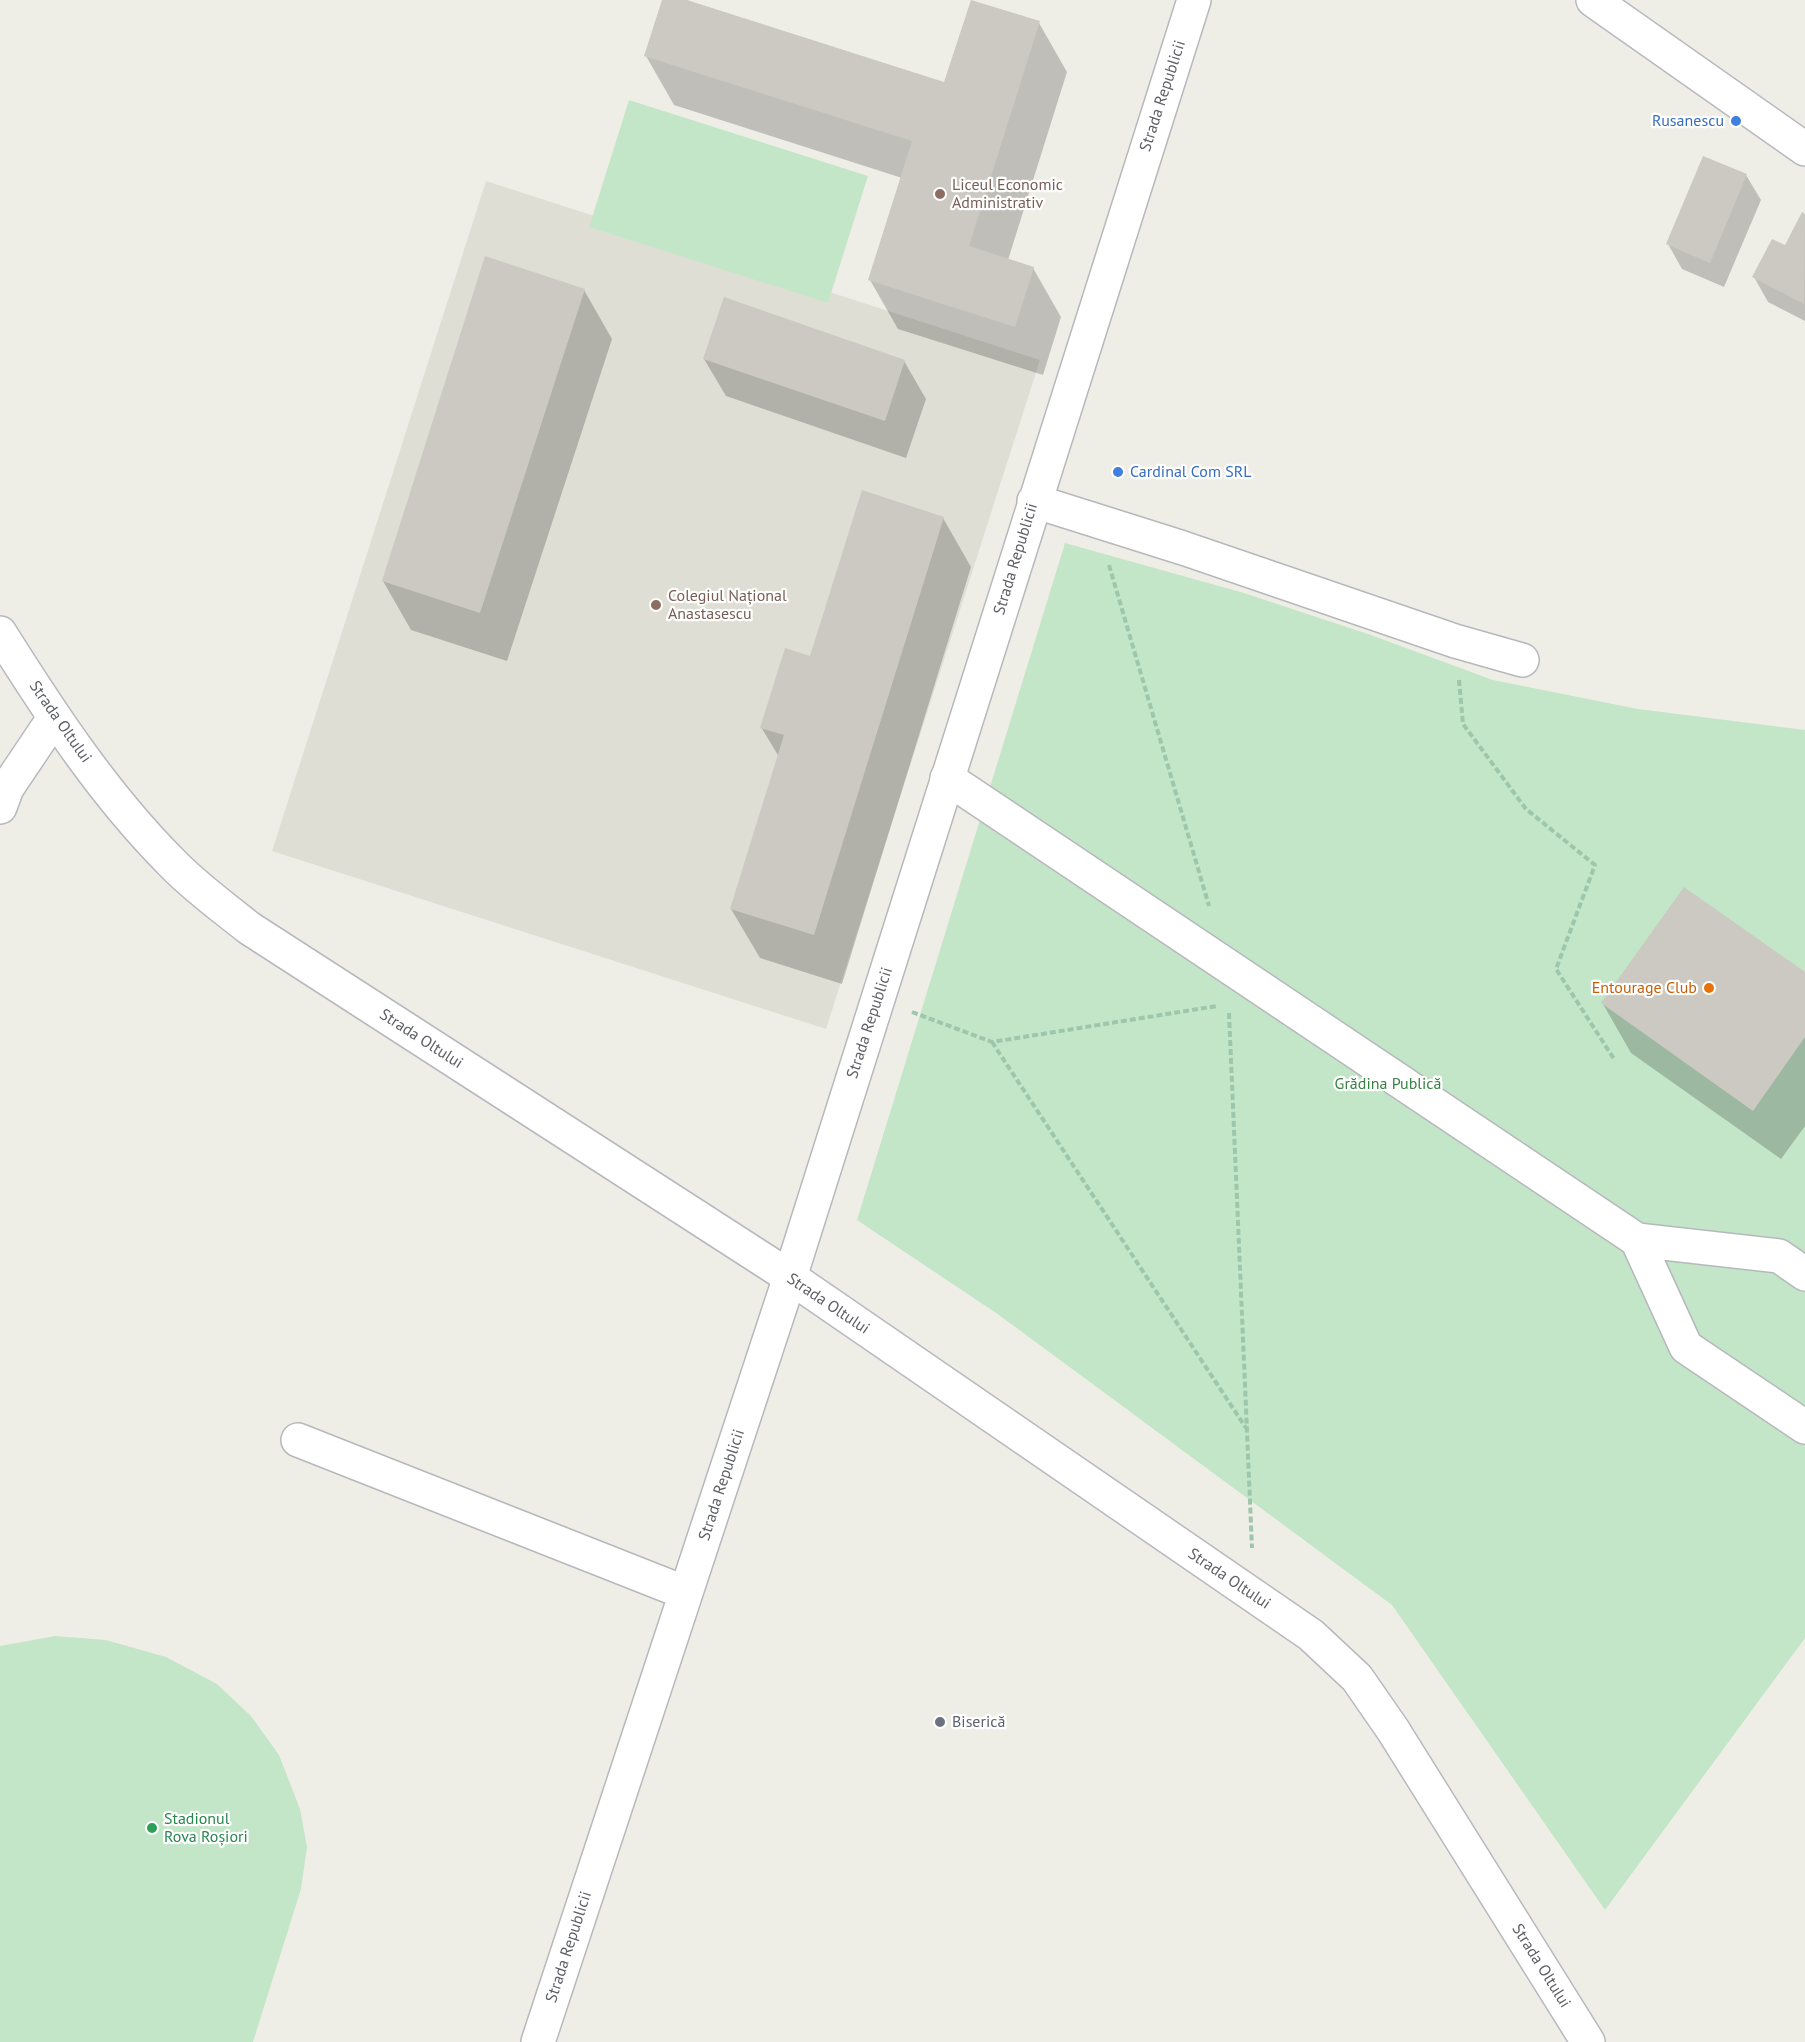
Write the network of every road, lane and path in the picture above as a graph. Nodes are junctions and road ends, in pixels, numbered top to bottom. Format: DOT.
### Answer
graph roads {
  1 [pos="1194,0"];
  2 [pos="1593,0"];
  3 [pos="1805,149"];
  4 [pos="1034,501"];
  5 [pos="1096,520"];
  6 [pos="0,633"];
  7 [pos="1455,641"];
  8 [pos="1522,660"];
  9 [pos="54,718"];
  10 [pos="947,778"];
  11 [pos="0,807"];
  12 [pos="1209,908"];
  13 [pos="878,1000"];
  14 [pos="992,1042"];
  15 [pos="1614,1059"];
  16 [pos="1637,1240"];
  17 [pos="1805,1274"];
  18 [pos="790,1277"];
  19 [pos="1805,1427"];
  20 [pos="1247,1429"];
  21 [pos="298,1440"];
  22 [pos="686,1593"];
  23 [pos="1254,1597"];
  24 [pos="538,2042"];
  25 [pos="1588,2042"];
  1 -- 4 [label="street, Strada Republicii"];
  2 -- 3 [label="street"];
  4 -- 5 [label="street"];
  4 -- 10 [label="street, Strada Republicii"];
  5 -- 7 [label="street"];
  5 -- 12 [label="path"];
  6 -- 9 [label="street, Strada Oltului"];
  7 -- 8 [label="street"];
  7 -- 15 [label="path"];
  9 -- 11 [label="street"];
  9 -- 18 [label="street, Strada Oltului"];
  10 -- 13 [label="street, Strada Republicii"];
  10 -- 16 [label="street"];
  13 -- 14 [label="path"];
  13 -- 18 [label="street, Strada Republicii"];
  14 -- 20 [label="path"];
  14 -- 20 [label="path"];
  16 -- 17 [label="street"];
  16 -- 19 [label="street"];
  18 -- 22 [label="street, Strada Republicii"];
  18 -- 23 [label="street, Strada Oltului"];
  20 -- 23 [label="path"];
  21 -- 22 [label="street"];
  22 -- 24 [label="street, Strada Republicii"];
  23 -- 25 [label="street, Strada Oltului"];
}
